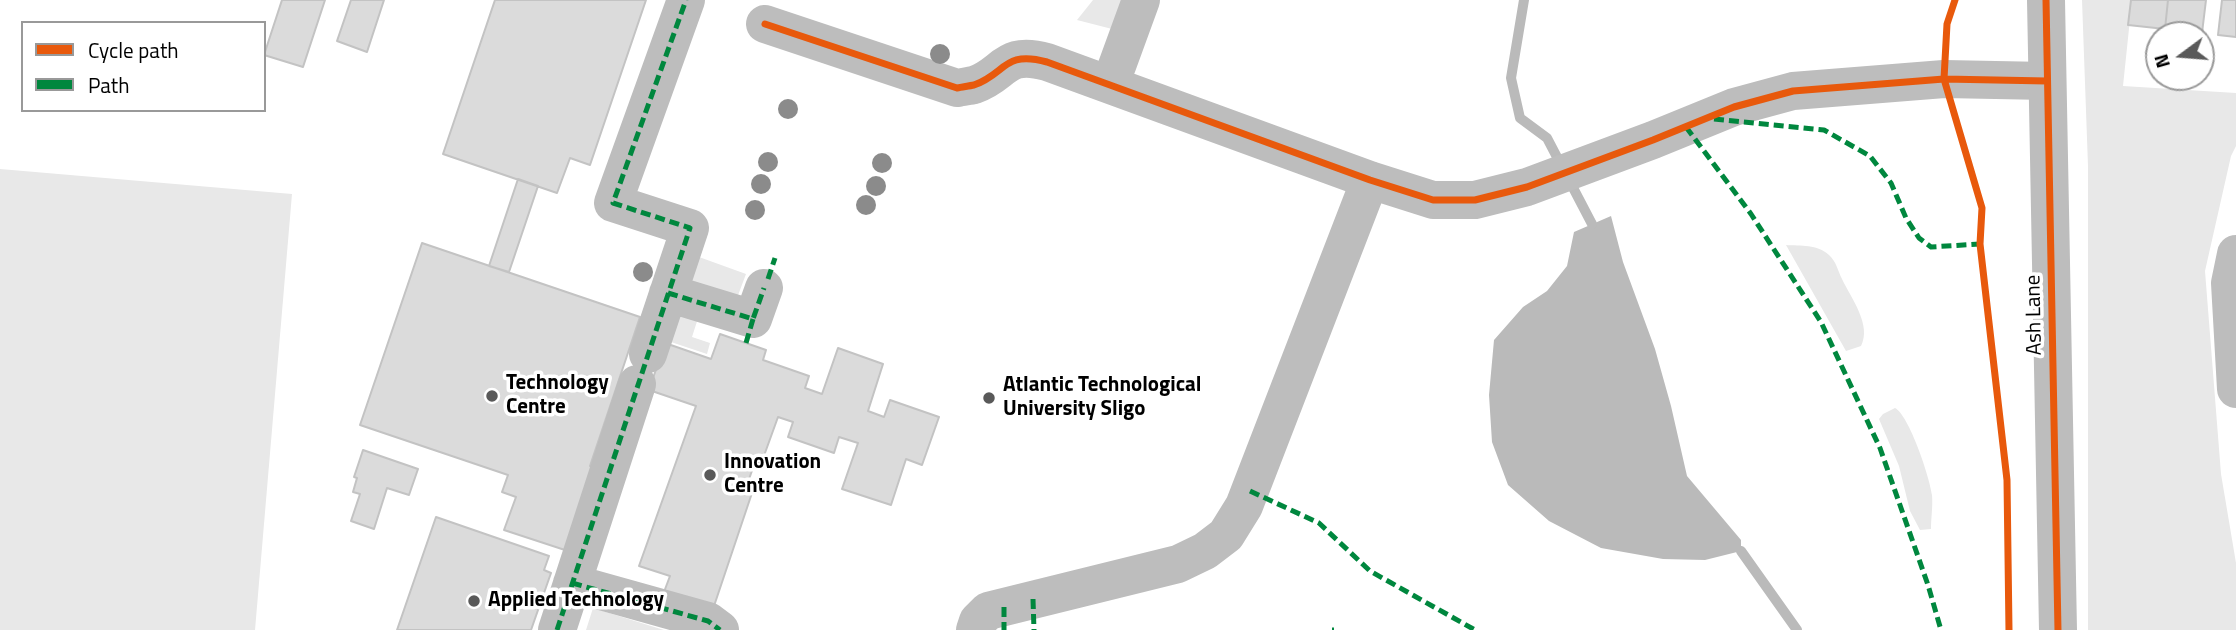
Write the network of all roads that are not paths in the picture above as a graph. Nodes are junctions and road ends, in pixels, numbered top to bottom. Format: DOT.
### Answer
graph roads {
  1 [pos="686,0"];
  2 [pos="1141,0"];
  3 [pos="2046,0"];
  4 [pos="765,24"];
  5 [pos="2047,81"];
  6 [pos="1110,85"];
  7 [pos="1370,180"];
  8 [pos="2236,254"];
  9 [pos="668,293"];
  10 [pos="761,298"];
  11 [pos="2236,389"];
  12 [pos="572,583"];
  13 [pos="557,630"];
  14 [pos="720,630"];
  15 [pos="975,630"];
  16 [pos="2058,630"];
  1 -- 9 [label="main road"];
  2 -- 6 [label="main road"];
  3 -- 5 [label="main road, Ash Lane"];
  4 -- 6 [label="main road"];
  5 -- 7 [label="main road"];
  5 -- 16 [label="main road, Ash Lane"];
  6 -- 7 [label="main road"];
  7 -- 15 [label="main road"];
  8 -- 11 [label="main road"];
  9 -- 10 [label="main road"];
  9 -- 12 [label="main road"];
  12 -- 13 [label="main road"];
  12 -- 14 [label="main road"];
}
